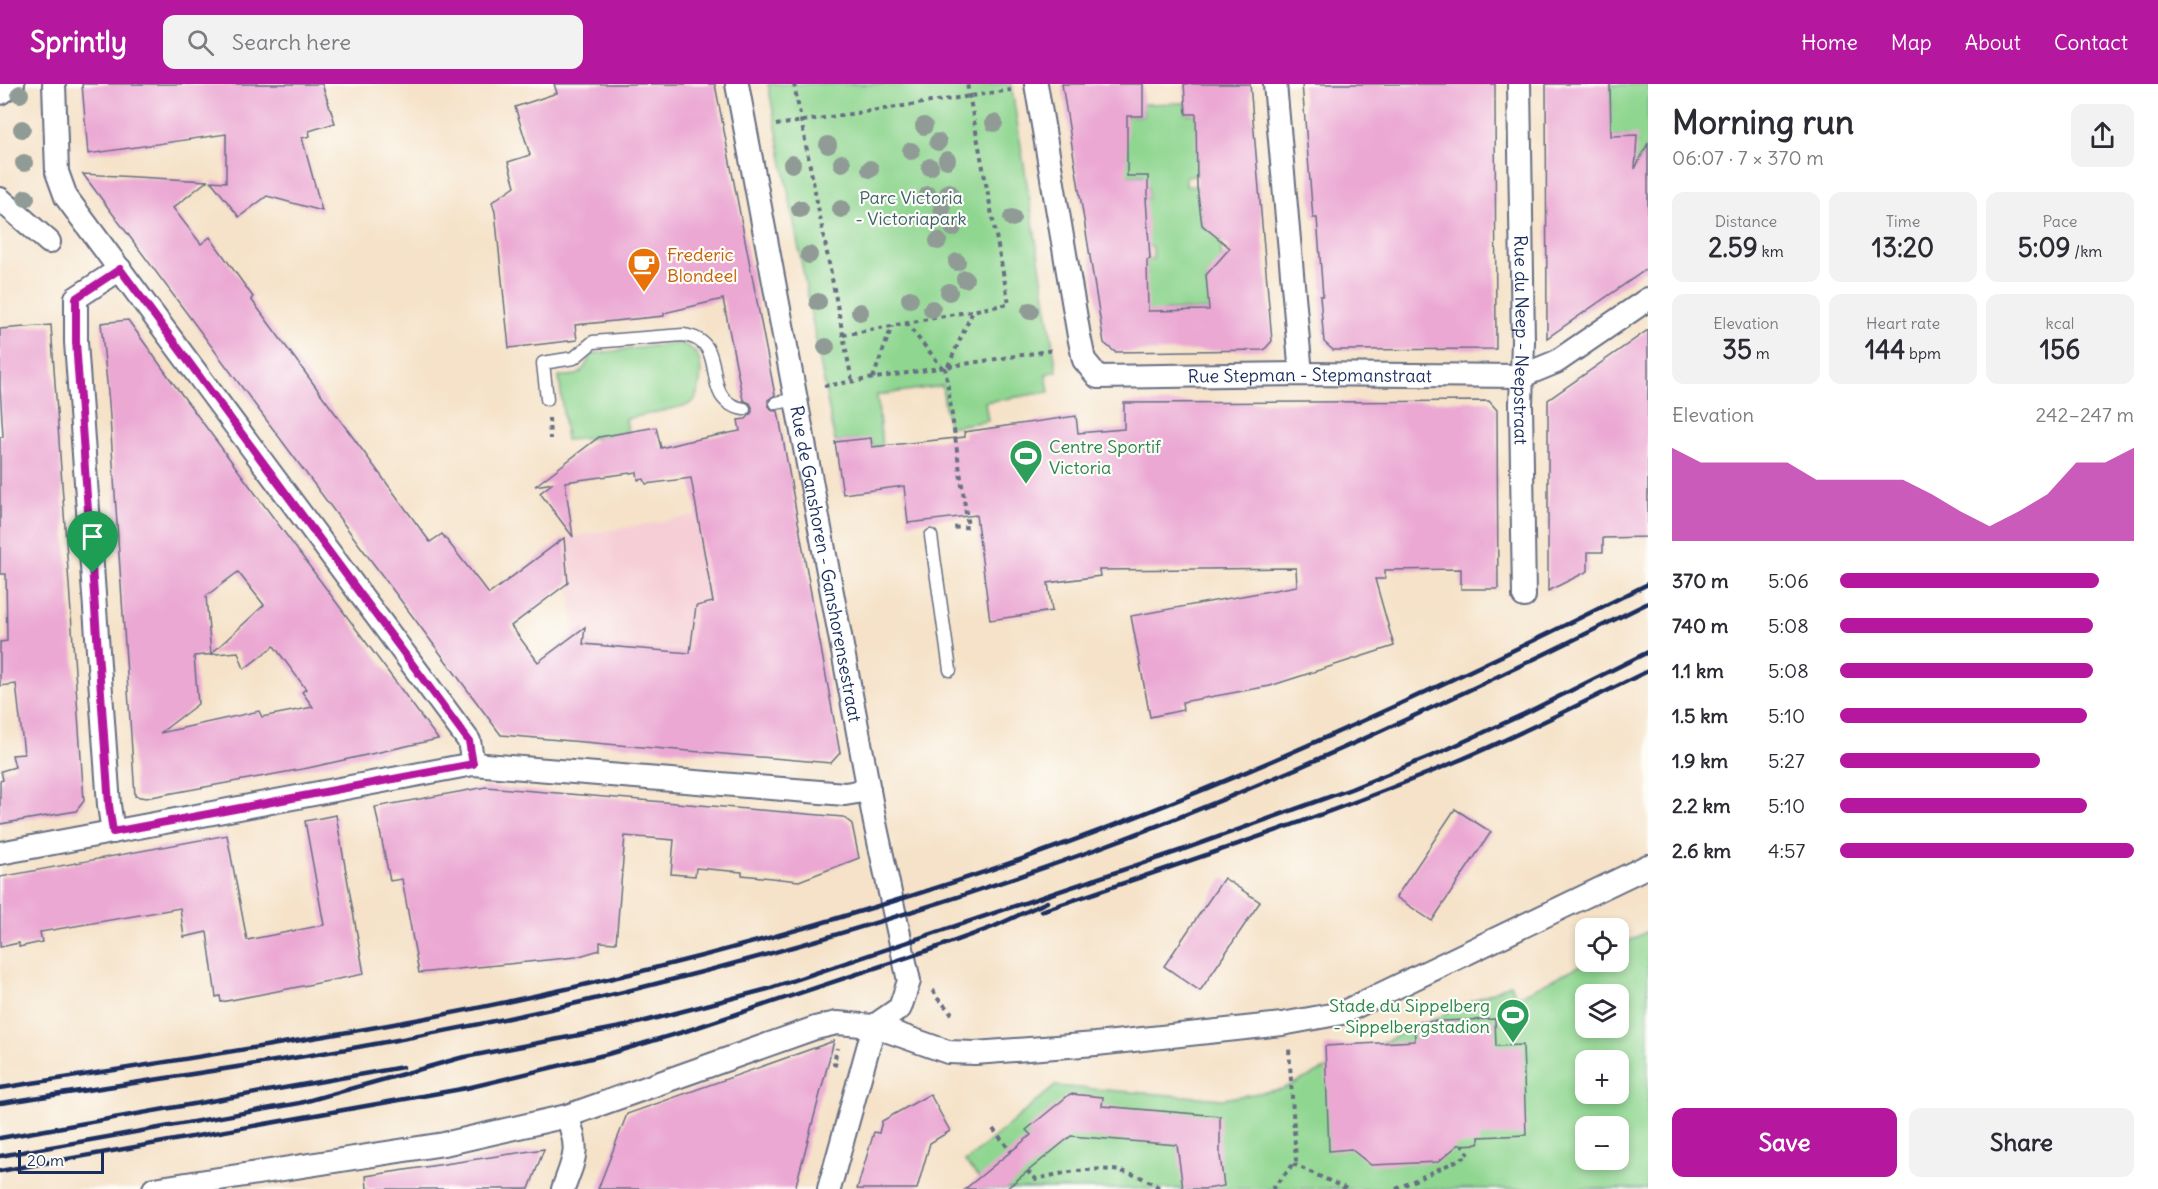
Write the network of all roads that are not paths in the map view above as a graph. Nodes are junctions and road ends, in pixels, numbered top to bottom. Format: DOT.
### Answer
graph roads {
  1 [pos="13,84"];
  2 [pos="54,84"];
  3 [pos="737,84"];
  4 [pos="1036,84"];
  5 [pos="1275,84"];
  6 [pos="1519,84"];
  7 [pos="0,93"];
  8 [pos="0,199"];
  9 [pos="49,242"];
  10 [pos="120,269"];
  11 [pos="1648,299"];
  12 [pos="1301,374"];
  13 [pos="1522,376"];
  14 [pos="548,399"];
  15 [pos="744,409"];
  16 [pos="931,536"];
  17 [pos="1524,596"];
  18 [pos="950,670"];
  19 [pos="473,764"];
  20 [pos="869,790"];
  21 [pos="113,832"];
  22 [pos="0,853"];
  23 [pos="1648,866"];
  24 [pos="874,1026"];
  25 [pos="567,1116"];
  26 [pos="154,1189"];
  27 [pos="563,1189"];
  28 [pos="829,1189"];
  1 -- 7 [label="street"];
  2 -- 10 [label="street"];
  3 -- 20 [label="street, Rue de Ganshoren - Ganshorensestraat"];
  4 -- 12 [label="street, Rue Stepman - Stepmanstraat"];
  5 -- 12 [label="street"];
  6 -- 13 [label="street, Rue du Neep - Neepstraat"];
  8 -- 9 [label="street"];
  10 -- 19 [label="street"];
  10 -- 21 [label="street"];
  11 -- 13 [label="street"];
  12 -- 13 [label="street, Rue Stepman - Stepmanstraat"];
  13 -- 17 [label="street, Rue du Neep - Neepstraat"];
  14 -- 15 [label="lane"];
  16 -- 18 [label="lane"];
  19 -- 20 [label="street"];
  19 -- 21 [label="street"];
  20 -- 24 [label="street, Rue de Ganshoren - Ganshorensestraat"];
  21 -- 22 [label="street"];
  23 -- 24 [label="street"];
  24 -- 25 [label="street"];
  24 -- 28 [label="street"];
  25 -- 26 [label="street"];
  25 -- 27 [label="street"];
}
